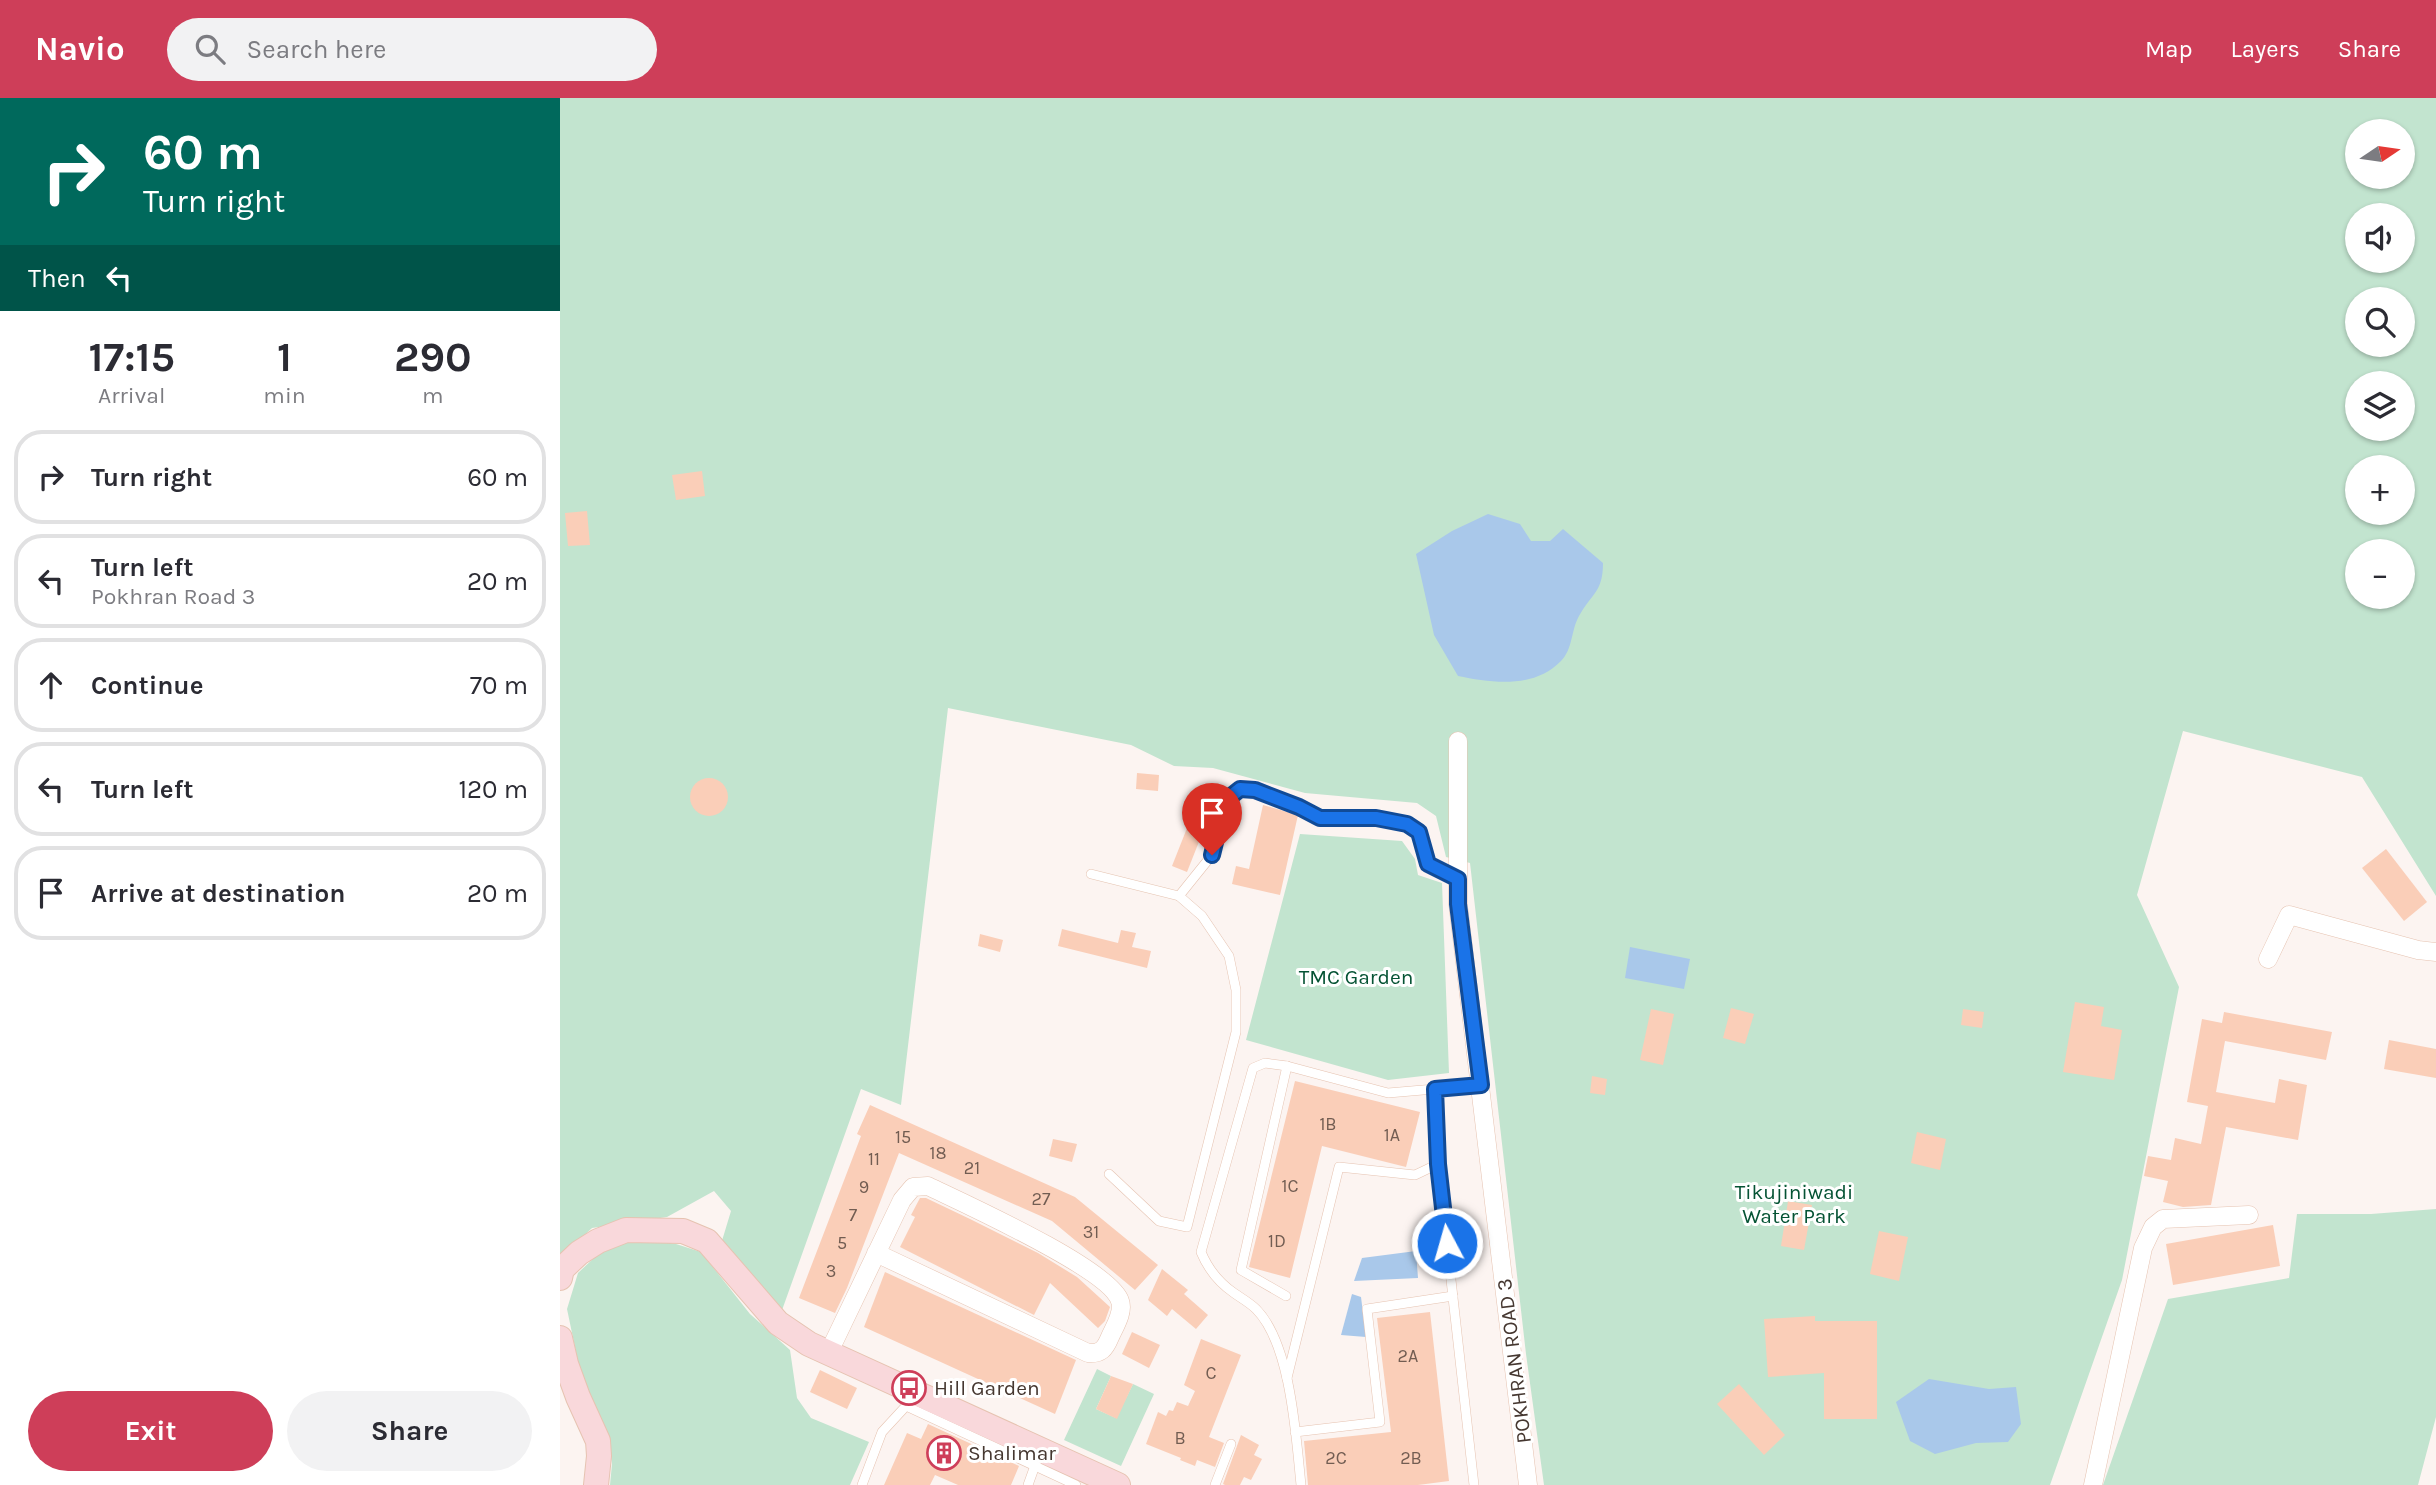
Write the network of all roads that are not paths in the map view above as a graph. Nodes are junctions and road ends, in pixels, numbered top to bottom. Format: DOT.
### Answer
graph roads {
  1 [pos="1458,741"];
  2 [pos="1091,874"];
  3 [pos="1458,879"];
  4 [pos="1180,896"];
  5 [pos="2436,952"];
  6 [pos="2268,959"];
  7 [pos="1287,1066"];
  8 [pos="1481,1085"];
  9 [pos="1435,1089"];
  10 [pos="1438,1164"];
  11 [pos="1109,1174"];
  12 [pos="2249,1215"];
  13 [pos="876,1253"];
  14 [pos="561,1272"];
  15 [pos="1286,1296"];
  16 [pos="1453,1296"];
  17 [pos="560,1338"];
  18 [pos="829,1352"];
  19 [pos="1287,1380"];
  20 [pos="1295,1432"];
  21 [pos="1231,1444"];
  22 [pos="1039,1457"];
  23 [pos="596,1485"];
  24 [pos="862,1485"];
  25 [pos="1028,1485"];
  26 [pos="1076,1485"];
  27 [pos="1118,1485"];
  28 [pos="1215,1485"];
  29 [pos="1301,1485"];
  30 [pos="1474,1485"];
  31 [pos="1528,1485"];
  32 [pos="2094,1485"];
  1 -- 3 [label="street, POKHRAN ROAD 3"];
  2 -- 4 [label="lane"];
  3 -- 4 [label="lane"];
  3 -- 8 [label="street, POKHRAN ROAD 3"];
  4 -- 11 [label="lane"];
  5 -- 6 [label="street"];
  7 -- 9 [label="lane"];
  7 -- 15 [label="lane"];
  7 -- 19 [label="lane"];
  8 -- 9 [label="lane"];
  8 -- 31 [label="street, POKHRAN ROAD 3"];
  9 -- 10 [label="lane"];
  10 -- 16 [label="lane"];
  10 -- 19 [label="lane"];
  12 -- 32 [label="street"];
  13 -- 13 [label="street"];
  13 -- 18 [label="street"];
  14 -- 18 [label="street"];
  16 -- 20 [label="lane"];
  16 -- 30 [label="lane"];
  17 -- 23 [label="street"];
  18 -- 22 [label="street"];
  19 -- 20 [label="lane"];
  20 -- 29 [label="lane"];
  21 -- 28 [label="lane"];
  22 -- 24 [label="lane"];
  22 -- 25 [label="lane"];
  22 -- 26 [label="lane"];
  22 -- 27 [label="street"];
}
